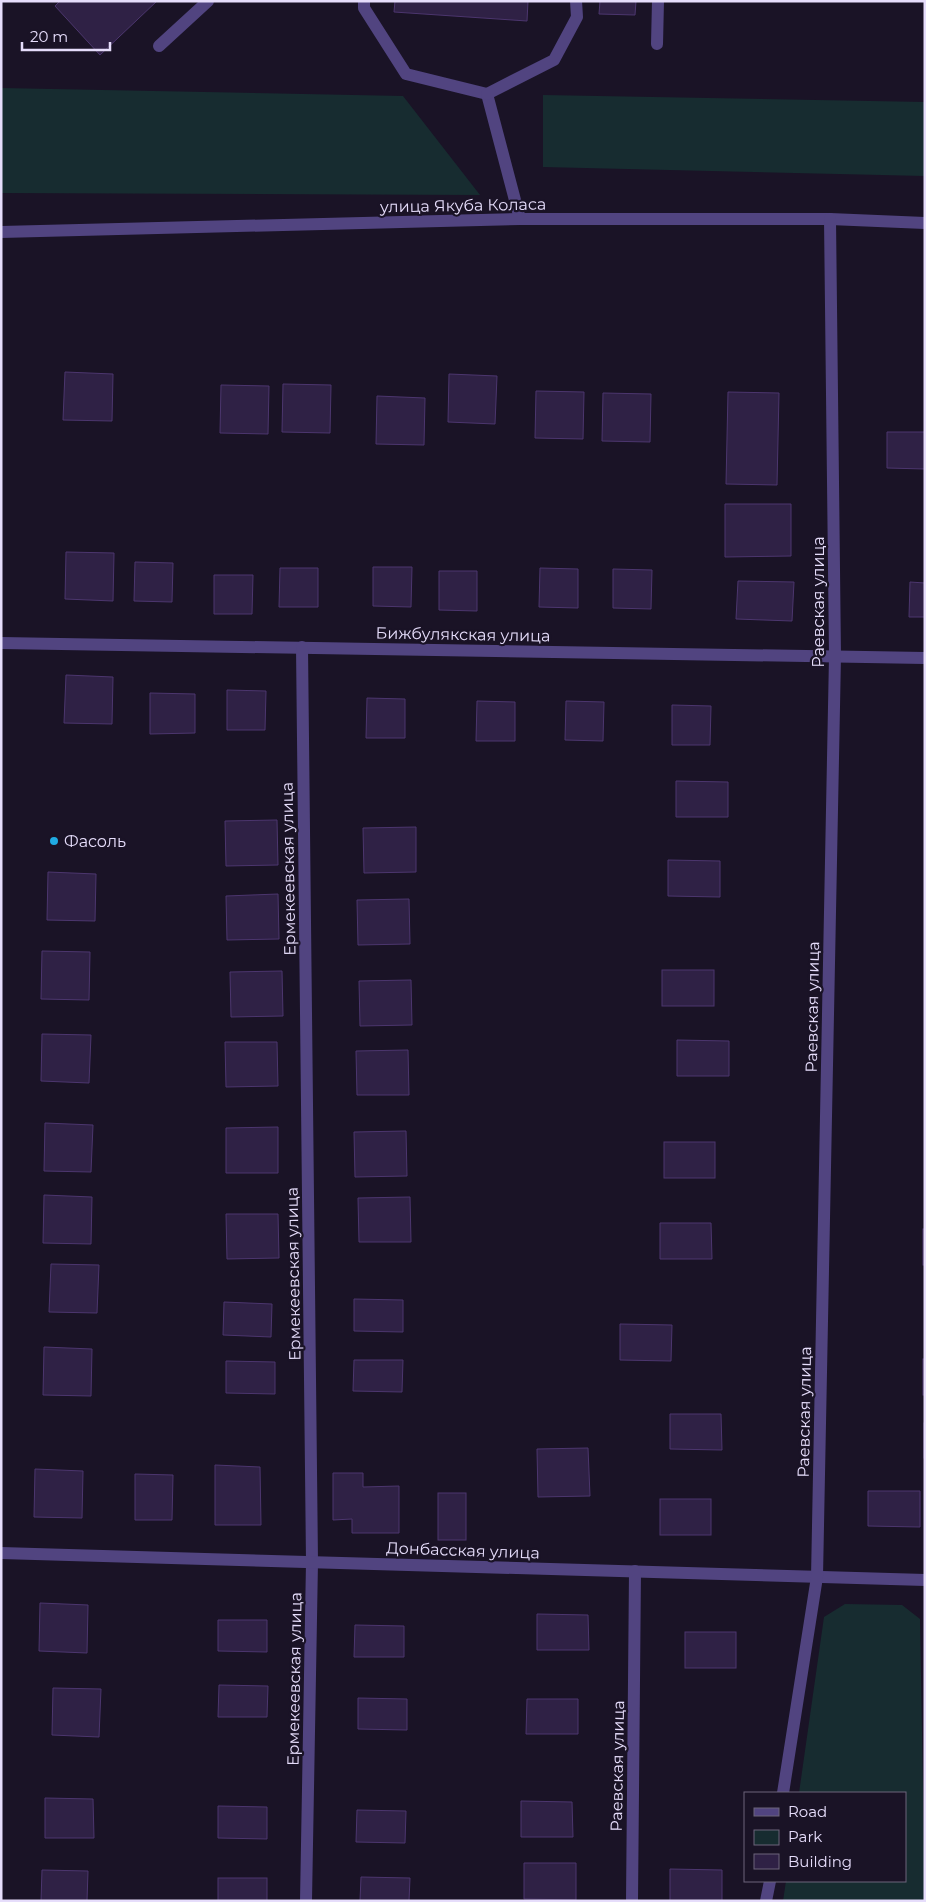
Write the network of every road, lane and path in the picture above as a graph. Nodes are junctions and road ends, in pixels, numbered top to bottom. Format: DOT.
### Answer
graph roads {
  1 [pos="208,1"];
  2 [pos="364,1"];
  3 [pos="576,1"];
  4 [pos="658,1"];
  5 [pos="657,44"];
  6 [pos="159,46"];
  7 [pos="487,94"];
  8 [pos="520,219"];
  9 [pos="830,219"];
  10 [pos="925,224"];
  11 [pos="1,232"];
  12 [pos="1,643"];
  13 [pos="302,647"];
  14 [pos="835,656"];
  15 [pos="925,658"];
  16 [pos="1,1553"];
  17 [pos="312,1562"];
  18 [pos="635,1572"];
  19 [pos="817,1577"];
  20 [pos="925,1580"];
  21 [pos="783,1792"];
  22 [pos="770,1882"];
  23 [pos="306,1901"];
  24 [pos="632,1901"];
  25 [pos="766,1901"];
  1 -- 6 [label="street"];
  2 -- 7 [label="street"];
  3 -- 7 [label="street"];
  4 -- 5 [label="street"];
  7 -- 8 [label="street"];
  8 -- 9 [label="street, улица Якуба Коласа"];
  8 -- 11 [label="street, улица Якуба Коласа"];
  9 -- 10 [label="street, улица Якуба Коласа"];
  9 -- 14 [label="street, Раевская улица"];
  12 -- 13 [label="street, Бижбулякская улица"];
  13 -- 14 [label="street, Бижбулякская улица"];
  13 -- 17 [label="street, Ермекеевская улица"];
  14 -- 15 [label="street, Бижбулякская улица"];
  14 -- 19 [label="street, Раевская улица"];
  16 -- 17 [label="street, Донбасская улица"];
  17 -- 18 [label="street, Донбасская улица"];
  17 -- 23 [label="street, Ермекеевская улица"];
  18 -- 19 [label="street, Донбасская улица"];
  18 -- 24 [label="street, Раевская улица"];
  19 -- 20 [label="street, Донбасская улица"];
  19 -- 21 [label="street, Раевская улица"];
  22 -- 25 [label="street"];
}
